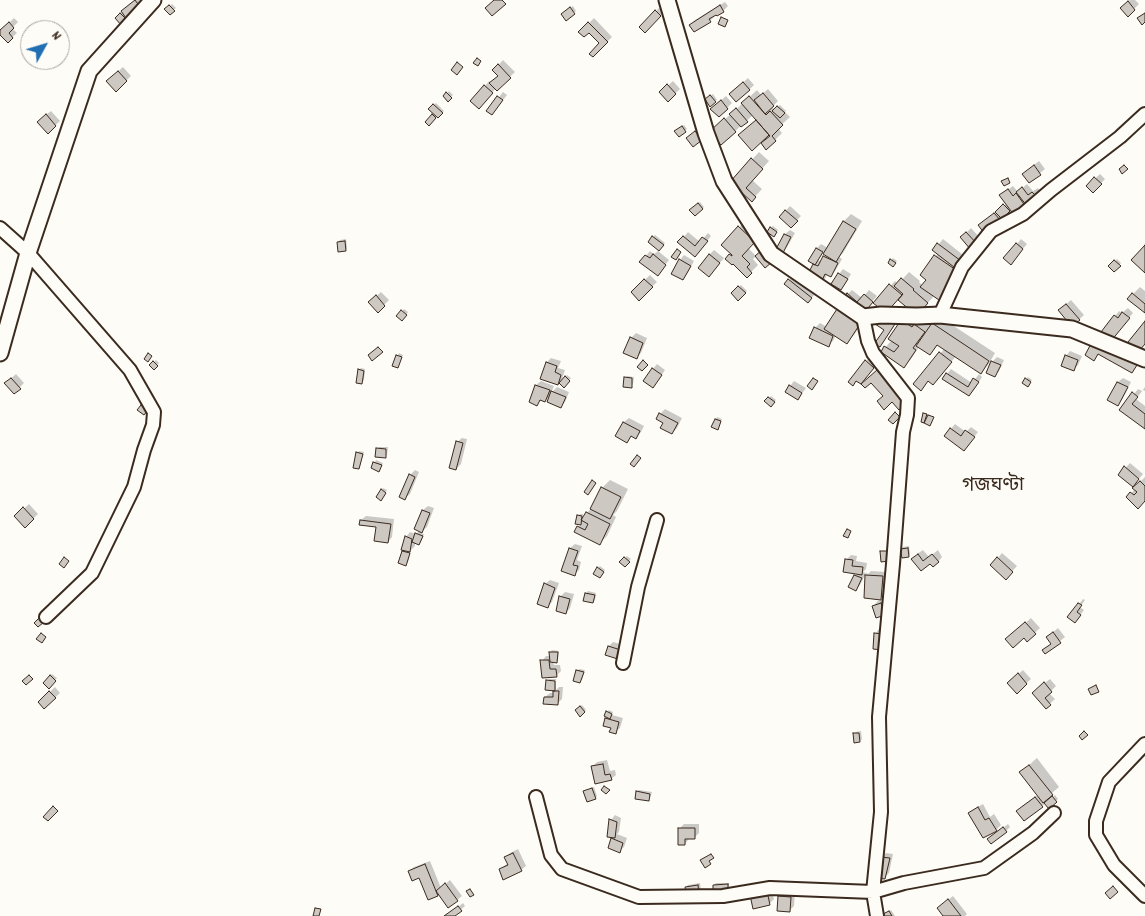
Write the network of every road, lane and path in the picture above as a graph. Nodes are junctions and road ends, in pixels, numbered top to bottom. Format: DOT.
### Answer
graph roads {
  1 [pos="154,0"];
  2 [pos="667,0"];
  3 [pos="1145,114"];
  4 [pos="0,228"];
  5 [pos="28,253"];
  6 [pos="940,315"];
  7 [pos="863,317"];
  8 [pos="0,353"];
  9 [pos="1145,359"];
  10 [pos="657,520"];
  11 [pos="46,617"];
  12 [pos="623,663"];
  13 [pos="1145,744"];
  14 [pos="536,797"];
  15 [pos="1054,813"];
  16 [pos="873,892"];
  17 [pos="1145,896"];
  18 [pos="877,916"];
  1 -- 5 [label="street"];
  2 -- 7 [label="street"];
  3 -- 6 [label="street"];
  4 -- 5 [label="street"];
  5 -- 8 [label="street"];
  5 -- 11 [label="street"];
  6 -- 7 [label="street"];
  6 -- 9 [label="street"];
  7 -- 16 [label="street"];
  10 -- 12 [label="street"];
  13 -- 17 [label="street"];
  14 -- 16 [label="street"];
  15 -- 16 [label="street"];
  16 -- 18 [label="street"];
}
